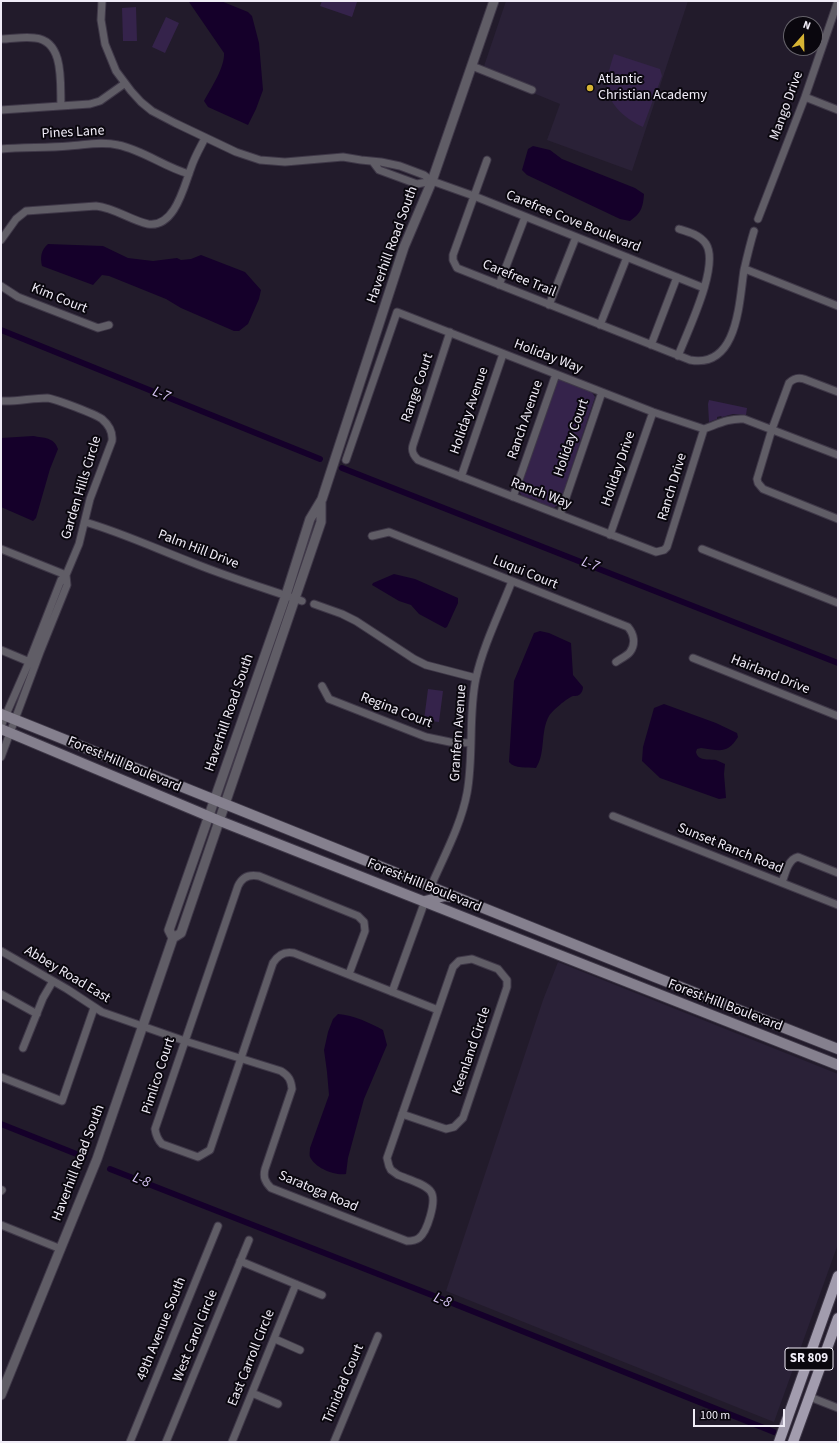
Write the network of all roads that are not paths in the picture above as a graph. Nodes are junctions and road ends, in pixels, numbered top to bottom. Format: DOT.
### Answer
graph roads {
  1 [pos="102,1"];
  2 [pos="494,1"];
  3 [pos="838,1"];
  4 [pos="1,39"];
  5 [pos="472,66"];
  6 [pos="124,84"];
  7 [pos="532,90"];
  8 [pos="805,97"];
  9 [pos="61,106"];
  10 [pos="1,110"];
  11 [pos="838,110"];
  12 [pos="205,138"];
  13 [pos="1,149"];
  14 [pos="487,160"];
  15 [pos="373,162"];
  16 [pos="189,174"];
  17 [pos="432,181"];
  18 [pos="474,196"];
  19 [pos="525,217"];
  20 [pos="758,219"];
  21 [pos="680,229"];
  22 [pos="754,231"];
  23 [pos="576,237"];
  24 [pos="1,240"];
  25 [pos="627,257"];
  26 [pos="745,269"];
  27 [pos="677,277"];
  28 [pos="498,285"];
  29 [pos="1,286"];
  30 [pos="704,288"];
  31 [pos="549,305"];
  32 [pos="838,306"];
  33 [pos="109,325"];
  34 [pos="600,325"];
  35 [pos="450,332"];
  36 [pos="651,345"];
  37 [pos="503,354"];
  38 [pos="678,356"];
  39 [pos="556,374"];
  40 [pos="602,392"];
  41 [pos="838,392"];
  42 [pos="1,402"];
  43 [pos="653,412"];
  44 [pos="704,429"];
  45 [pos="772,429"];
  46 [pos="412,453"];
  47 [pos="838,455"];
  48 [pos="346,460"];
  49 [pos="461,477"];
  50 [pos="513,497"];
  51 [pos="560,515"];
  52 [pos="838,519"];
  53 [pos="85,522"];
  54 [pos="610,535"];
  55 [pos="372,536"];
  56 [pos="1,549"];
  57 [pos="702,549"];
  58 [pos="664,550"];
  59 [pos="66,575"];
  60 [pos="512,581"];
  61 [pos="294,598"];
  62 [pos="838,603"];
  63 [pos="314,604"];
  64 [pos="1,650"];
  65 [pos="693,658"];
  66 [pos="616,662"];
  67 [pos="32,663"];
  68 [pos="476,678"];
  69 [pos="322,686"];
  70 [pos="3,715"];
  71 [pos="838,716"];
  72 [pos="15,720"];
  73 [pos="1,727"];
  74 [pos="11,733"];
  75 [pos="471,743"];
  76 [pos="1,757"];
  77 [pos="215,800"];
  78 [pos="225,804"];
  79 [pos="209,816"];
  80 [pos="613,816"];
  81 [pos="220,821"];
  82 [pos="838,873"];
  83 [pos="782,883"];
  84 [pos="431,886"];
  85 [pos="392,888"];
  86 [pos="463,899"];
  87 [pos="425,901"];
  88 [pos="838,905"];
  89 [pos="173,938"];
  90 [pos="1,951"];
  91 [pos="624,964"];
  92 [pos="599,971"];
  93 [pos="643,972"];
  94 [pos="349,974"];
  95 [pos="620,979"];
  96 [pos="53,981"];
  97 [pos="392,992"];
  98 [pos="1,994"];
  99 [pos="94,1008"];
  100 [pos="438,1010"];
  101 [pos="37,1014"];
  102 [pos="751,1014"];
  103 [pos="726,1021"];
  104 [pos="143,1026"];
  105 [pos="185,1041"];
  106 [pos="23,1048"];
  107 [pos="838,1049"];
  108 [pos="241,1058"];
  109 [pos="838,1065"];
  110 [pos="1,1077"];
  111 [pos="402,1114"];
  112 [pos="1,1225"];
  113 [pos="218,1226"];
  114 [pos="249,1240"];
  115 [pos="61,1249"];
  116 [pos="240,1262"];
  117 [pos="838,1276"];
  118 [pos="296,1284"];
  119 [pos="838,1294"];
  120 [pos="322,1295"];
  121 [pos="838,1318"];
  122 [pos="378,1336"];
  123 [pos="831,1337"];
  124 [pos="275,1339"];
  125 [pos="815,1342"];
  126 [pos="300,1350"];
  127 [pos="252,1393"];
  128 [pos="1,1395"];
  129 [pos="810,1397"];
  130 [pos="278,1404"];
  131 [pos="838,1408"];
  132 [pos="801,1420"];
  133 [pos="130,1442"];
  134 [pos="166,1442"];
  135 [pos="232,1442"];
  136 [pos="334,1442"];
  137 [pos="779,1442"];
  138 [pos="793,1442"];
  1 -- 6 [label="street"];
  2 -- 5 [label="street, Haverhill Road South"];
  3 -- 8 [label="street, Mango Drive"];
  4 -- 9 [label="street"];
  5 -- 7 [label="street"];
  5 -- 17 [label="street, Haverhill Road South"];
  6 -- 9 [label="street"];
  6 -- 12 [label="street"];
  8 -- 11 [label="street"];
  8 -- 20 [label="street, Mango Drive"];
  9 -- 10 [label="street"];
  12 -- 15 [label="street"];
  12 -- 16 [label="street"];
  13 -- 16 [label="street, Pines Lane"];
  14 -- 18 [label="street, Carefree Trail"];
  15 -- 17 [label="street"];
  15 -- 17 [label="street"];
  16 -- 24 [label="street"];
  17 -- 18 [label="street, Carefree Cove Boulevard"];
  17 -- 61 [label="street, Haverhill Road South"];
  18 -- 19 [label="street, Carefree Cove Boulevard"];
  18 -- 28 [label="street, Carefree Trail"];
  19 -- 23 [label="street, Carefree Cove Boulevard"];
  19 -- 28 [label="street"];
  21 -- 30 [label="street"];
  22 -- 26 [label="street"];
  23 -- 25 [label="street, Carefree Cove Boulevard"];
  23 -- 31 [label="street"];
  25 -- 27 [label="street, Carefree Cove Boulevard"];
  25 -- 34 [label="street"];
  26 -- 32 [label="street"];
  26 -- 38 [label="street"];
  27 -- 30 [label="street, Carefree Cove Boulevard"];
  27 -- 36 [label="street"];
  28 -- 31 [label="street, Carefree Trail"];
  29 -- 33 [label="street, Kim Court"];
  30 -- 38 [label="street"];
  31 -- 34 [label="street, Carefree Trail"];
  34 -- 36 [label="street, Carefree Trail"];
  35 -- 37 [label="street, Holiday Way"];
  35 -- 46 [label="street, Range Court"];
  35 -- 48 [label="street, Holiday Way"];
  36 -- 38 [label="street, Carefree Trail"];
  37 -- 39 [label="street, Holiday Way"];
  37 -- 49 [label="street, Holiday Avenue"];
  39 -- 40 [label="street, Holiday Way"];
  39 -- 50 [label="street, Ranch Avenue"];
  40 -- 43 [label="street, Holiday Way"];
  40 -- 51 [label="street, Holiday Court"];
  41 -- 45 [label="street"];
  42 -- 53 [label="street, Garden Hills Circle"];
  43 -- 44 [label="street, Holiday Way"];
  43 -- 54 [label="street, Holiday Drive"];
  44 -- 45 [label="street"];
  44 -- 58 [label="street, Ranch Drive"];
  45 -- 47 [label="street"];
  45 -- 52 [label="street"];
  46 -- 49 [label="street, Ranch Way"];
  49 -- 50 [label="street, Ranch Way"];
  50 -- 51 [label="street, Ranch Way"];
  51 -- 54 [label="street, Ranch Way"];
  53 -- 59 [label="street, Garden Hills Circle"];
  53 -- 61 [label="street, Palm Hill Drive"];
  54 -- 58 [label="street, Ranch Way"];
  55 -- 60 [label="street, Luqui Court"];
  56 -- 59 [label="street"];
  57 -- 62 [label="street"];
  59 -- 67 [label="street, Garden Hills Circle"];
  60 -- 66 [label="street, Luqui Court"];
  60 -- 68 [label="street, Granfern Avenue"];
  61 -- 77 [label="street, Haverhill Road South"];
  61 -- 78 [label="street, Haverhill Road South"];
  63 -- 68 [label="street"];
  64 -- 67 [label="street"];
  65 -- 71 [label="street, Hairland Drive"];
  67 -- 70 [label="street, Garden Hills Circle"];
  67 -- 72 [label="street, Garden Hills Circle"];
  68 -- 75 [label="street, Granfern Avenue"];
  69 -- 75 [label="street, Regina Court"];
  70 -- 72 [label="main road, Forest Hill Boulevard"];
  70 -- 73 [label="street, Garden Hills Circle"];
  72 -- 74 [label="street, Garden Hills Circle"];
  72 -- 77 [label="main road, Forest Hill Boulevard"];
  73 -- 74 [label="main road, Forest Hill Boulevard"];
  74 -- 76 [label="street, Garden Hills Circle"];
  74 -- 79 [label="main road, Forest Hill Boulevard"];
  75 -- 84 [label="street, Granfern Avenue"];
  77 -- 78 [label="main road, Forest Hill Boulevard"];
  77 -- 79 [label="street, Haverhill Road South"];
  78 -- 81 [label="street, Haverhill Road South"];
  78 -- 84 [label="main road, Forest Hill Boulevard"];
  79 -- 81 [label="main road, Forest Hill Boulevard"];
  79 -- 89 [label="street, Haverhill Road South"];
  80 -- 83 [label="street, Sunset Ranch Road"];
  81 -- 85 [label="main road, Forest Hill Boulevard"];
  81 -- 89 [label="street, Haverhill Road South"];
  82 -- 83 [label="street"];
  83 -- 88 [label="street, Sunset Ranch Road"];
  84 -- 85 [label="main road"];
  84 -- 86 [label="main road, Forest Hill Boulevard"];
  85 -- 87 [label="main road, Forest Hill Boulevard"];
  86 -- 87 [label="main road"];
  86 -- 91 [label="main road, Forest Hill Boulevard"];
  87 -- 92 [label="main road, Forest Hill Boulevard"];
  87 -- 97 [label="street"];
  89 -- 104 [label="street, Haverhill Road South"];
  90 -- 96 [label="street, Abbey Road East"];
  91 -- 92 [label="main road"];
  91 -- 93 [label="main road, Forest Hill Boulevard"];
  92 -- 95 [label="main road, Forest Hill Boulevard"];
  93 -- 95 [label="main road"];
  93 -- 102 [label="main road, Forest Hill Boulevard"];
  94 -- 97 [label="street, Pimlico Court"];
  94 -- 105 [label="street, Pimlico Court"];
  94 -- 108 [label="street, Pimlico Court"];
  95 -- 103 [label="main road, Forest Hill Boulevard"];
  96 -- 99 [label="street, Abbey Road East"];
  96 -- 101 [label="street"];
  97 -- 100 [label="street, Pimlico Court"];
  98 -- 101 [label="street"];
  99 -- 104 [label="street, Abbey Road East"];
  99 -- 110 [label="street"];
  100 -- 111 [label="street"];
  100 -- 111 [label="street, Keenland Circle"];
  101 -- 106 [label="street"];
  102 -- 103 [label="main road"];
  102 -- 107 [label="main road, Forest Hill Boulevard"];
  103 -- 109 [label="main road, Forest Hill Boulevard"];
  104 -- 105 [label="street, Saratoga Road"];
  104 -- 115 [label="street, Haverhill Road South"];
  105 -- 108 [label="street, Saratoga Road"];
  105 -- 108 [label="street, Pimlico Court"];
  108 -- 111 [label="street, Saratoga Road"];
  112 -- 115 [label="street"];
  113 -- 133 [label="street, 49th Avenue South"];
  114 -- 116 [label="street, West Carol Circle"];
  115 -- 128 [label="street, Haverhill Road South"];
  116 -- 118 [label="street"];
  116 -- 134 [label="street, West Carol Circle"];
  117 -- 125 [label="main road, SR 809"];
  118 -- 120 [label="street"];
  118 -- 124 [label="street, East Carroll Circle"];
  119 -- 123 [label="main road"];
  121 -- 123 [label="main road, SR 809"];
  122 -- 136 [label="street, Trinidad Court"];
  123 -- 129 [label="main road, SR 809"];
  124 -- 126 [label="street"];
  124 -- 127 [label="street, East Carroll Circle"];
  125 -- 132 [label="main road"];
  125 -- 137 [label="main road, SR 809"];
  127 -- 130 [label="street"];
  127 -- 135 [label="street, East Carroll Circle"];
  129 -- 131 [label="street"];
  129 -- 132 [label="main road, SR 809"];
  132 -- 138 [label="main road, SR 809"];
}
